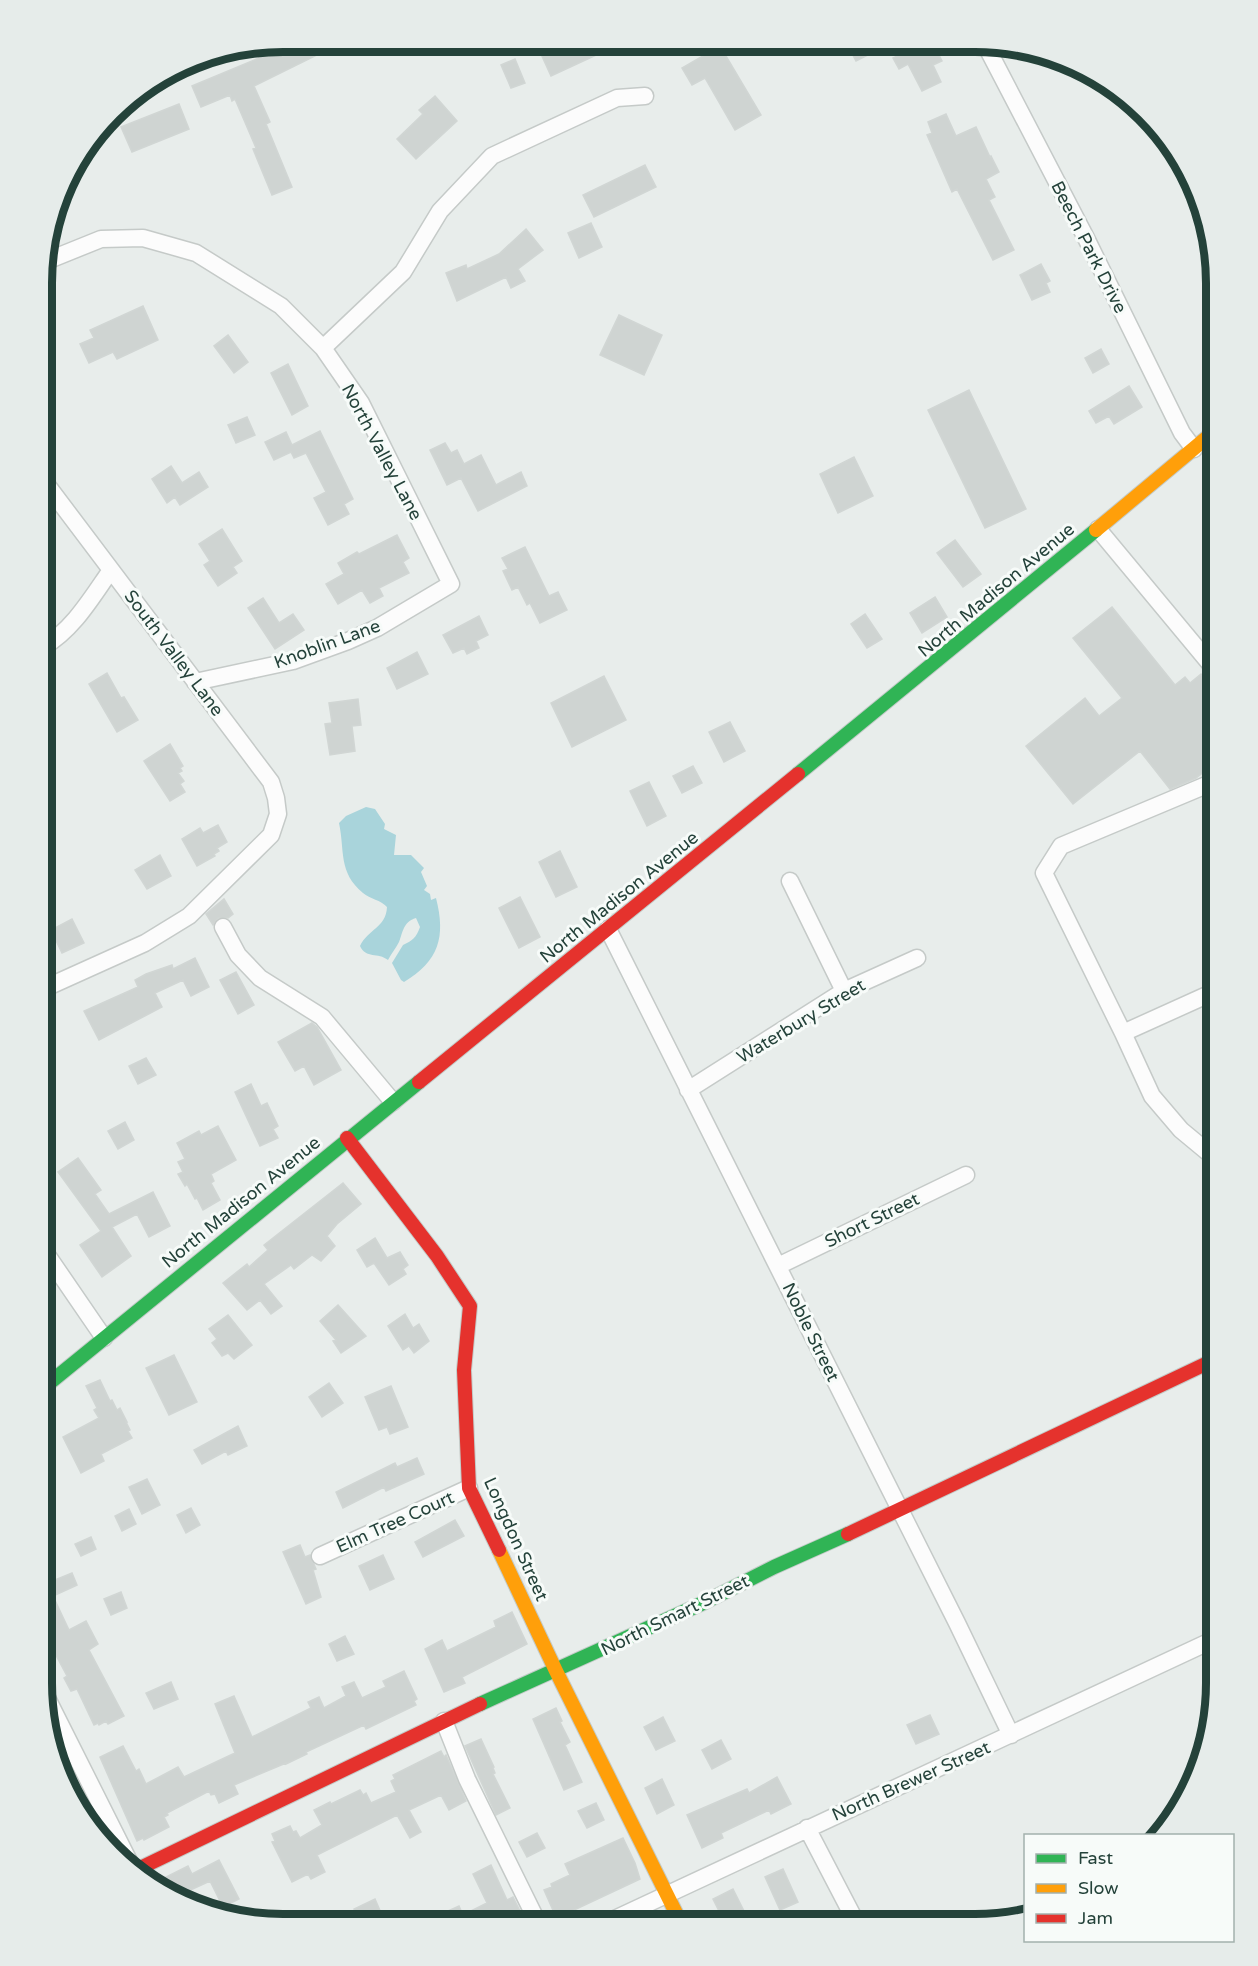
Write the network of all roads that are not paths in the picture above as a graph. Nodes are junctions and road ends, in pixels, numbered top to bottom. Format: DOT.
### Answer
graph roads {
  1 [pos="991,53"];
  2 [pos="645,96"];
  3 [pos="54,258"];
  4 [pos="322,348"];
  5 [pos="1206,438"];
  6 [pos="1194,448"];
  7 [pos="52,492"];
  8 [pos="1098,529"];
  9 [pos="111,570"];
  10 [pos="451,584"];
  11 [pos="52,642"];
  12 [pos="1206,659"];
  13 [pos="195,682"];
  14 [pos="1206,785"];
  15 [pos="790,881"];
  16 [pos="223,927"];
  17 [pos="608,929"];
  18 [pos="917,958"];
  19 [pos="52,985"];
  20 [pos="844,991"];
  21 [pos="1206,996"];
  22 [pos="1123,1033"];
  23 [pos="688,1090"];
  24 [pos="393,1102"];
  25 [pos="347,1138"];
  26 [pos="1206,1150"];
  27 [pos="966,1175"];
  28 [pos="52,1262"];
  29 [pos="778,1266"];
  30 [pos="104,1338"];
  31 [pos="1206,1364"];
  32 [pos="52,1381"];
  33 [pos="469,1488"];
  34 [pos="899,1511"];
  35 [pos="320,1556"];
  36 [pos="1206,1643"];
  37 [pos="556,1671"];
  38 [pos="54,1712"];
  39 [pos="444,1721"];
  40 [pos="1011,1735"];
  41 [pos="110,1824"];
  42 [pos="104,1827"];
  43 [pos="807,1828"];
  44 [pos="123,1849"];
  45 [pos="145,1867"];
  46 [pos="667,1894"];
  47 [pos="534,1914"];
  48 [pos="625,1914"];
  49 [pos="677,1914"];
  50 [pos="852,1914"];
  1 -- 6 [label="street, Beech Park Drive"];
  2 -- 4 [label="street"];
  3 -- 4 [label="street, North Valley Lane"];
  4 -- 10 [label="street, North Valley Lane"];
  5 -- 6 [label="street, North Madison Avenue"];
  6 -- 8 [label="street, North Madison Avenue"];
  7 -- 9 [label="street, South Valley Lane"];
  8 -- 12 [label="street"];
  8 -- 17 [label="street, North Madison Avenue"];
  9 -- 11 [label="street"];
  9 -- 13 [label="street, South Valley Lane"];
  10 -- 13 [label="street, Knoblin Lane"];
  13 -- 19 [label="street, South Valley Lane"];
  14 -- 22 [label="street"];
  15 -- 20 [label="street"];
  16 -- 24 [label="street"];
  17 -- 23 [label="street, Noble Street"];
  17 -- 24 [label="street, North Madison Avenue"];
  18 -- 20 [label="street, Waterbury Street"];
  20 -- 23 [label="street, Waterbury Street"];
  21 -- 22 [label="street"];
  22 -- 26 [label="street"];
  23 -- 29 [label="street, Noble Street"];
  24 -- 25 [label="street, North Madison Avenue"];
  25 -- 30 [label="street, North Madison Avenue"];
  25 -- 33 [label="street, Longdon Street"];
  27 -- 29 [label="street, Short Street"];
  28 -- 30 [label="street"];
  29 -- 34 [label="street, Noble Street"];
  30 -- 32 [label="street, North Madison Avenue"];
  31 -- 34 [label="street, North Smart Street"];
  33 -- 35 [label="street, Elm Tree Court"];
  33 -- 37 [label="street, Longdon Street"];
  34 -- 37 [label="street, North Smart Street"];
  34 -- 40 [label="street, Noble Street"];
  36 -- 40 [label="street, North Brewer Street"];
  37 -- 39 [label="street, North Smart Street"];
  37 -- 46 [label="street, Longdon Street"];
  38 -- 41 [label="street"];
  39 -- 45 [label="street, North Smart Street"];
  39 -- 47 [label="street"];
  40 -- 43 [label="street, North Brewer Street"];
  41 -- 42 [label="street"];
  41 -- 44 [label="street"];
  43 -- 46 [label="street, North Brewer Street"];
  43 -- 50 [label="street"];
  46 -- 48 [label="street, North Brewer Street"];
  46 -- 49 [label="street, Longdon Street"];
}
